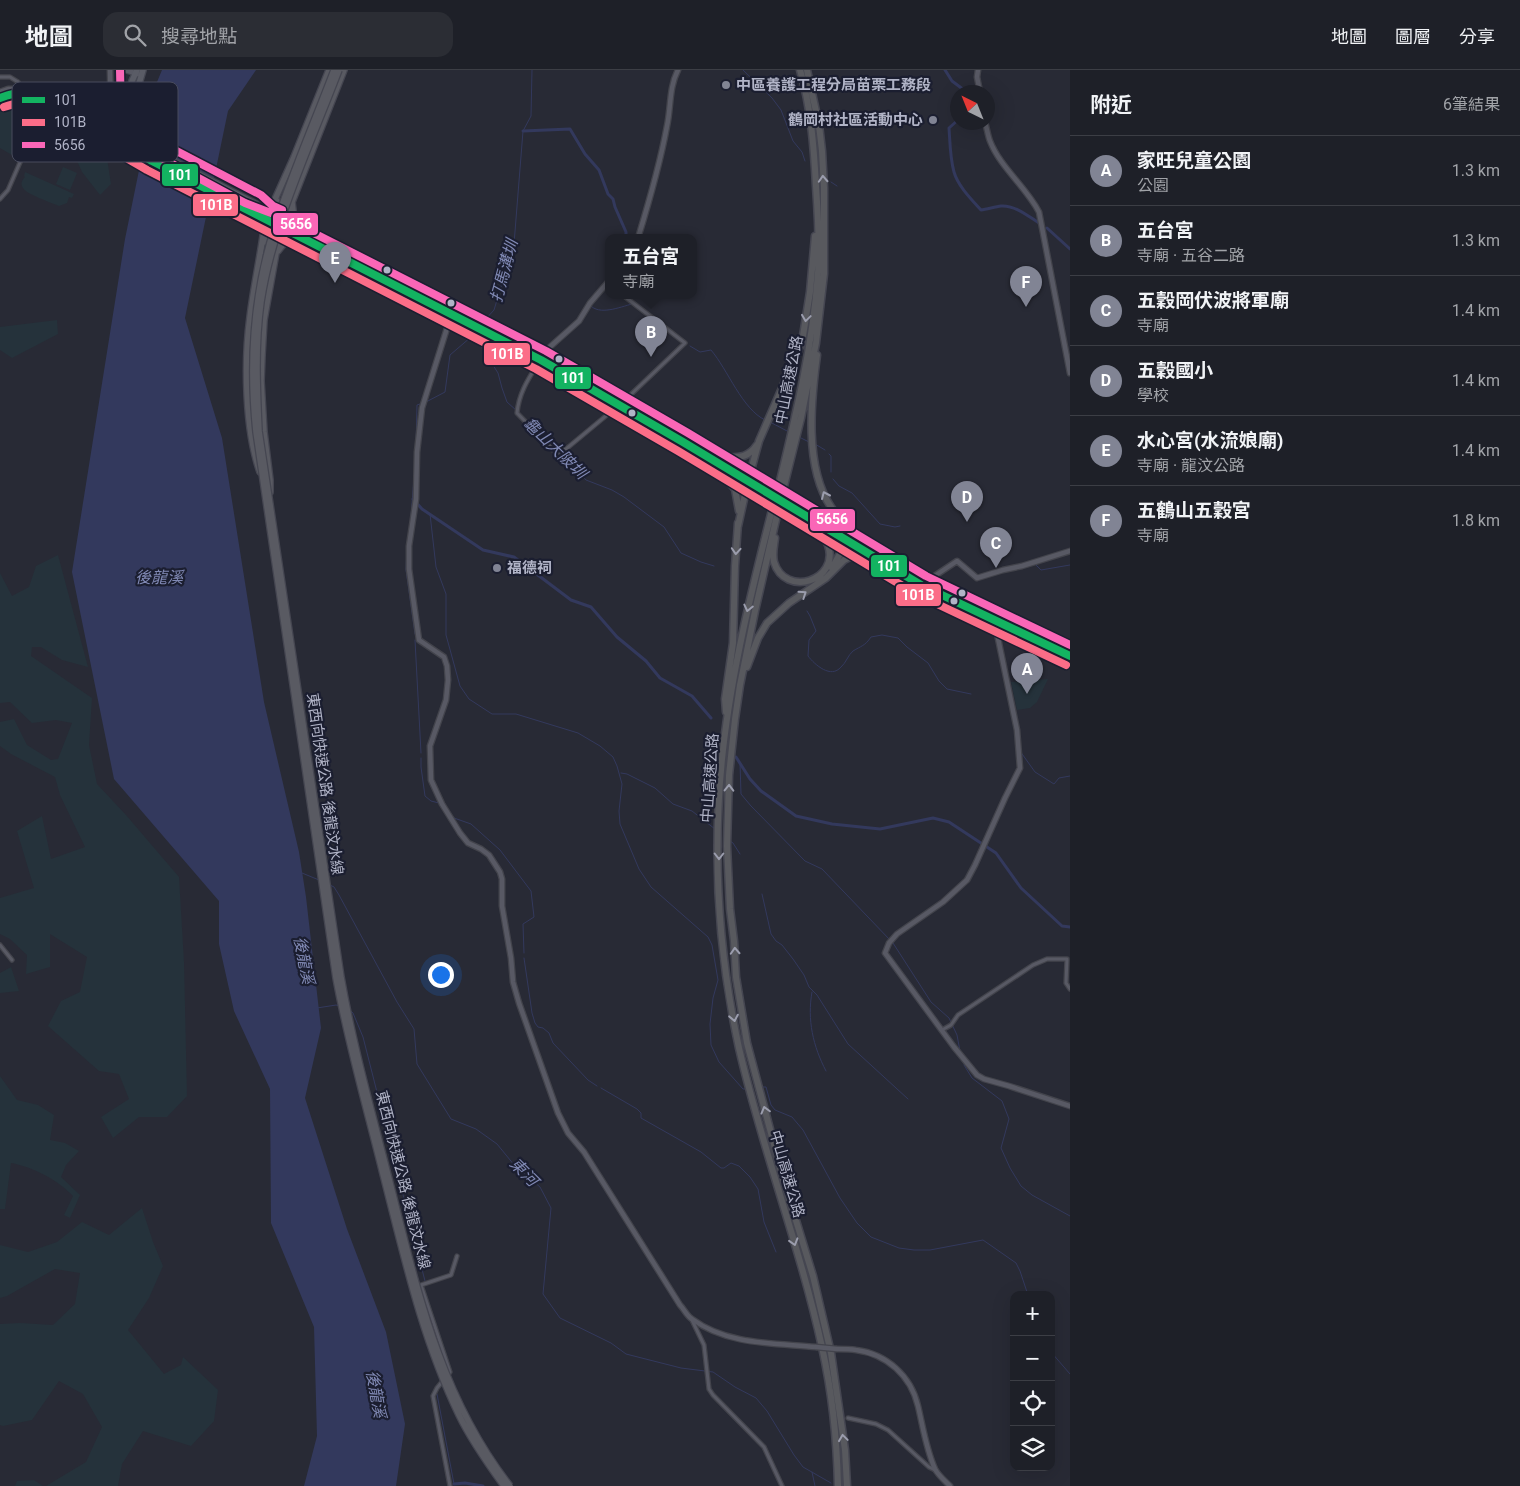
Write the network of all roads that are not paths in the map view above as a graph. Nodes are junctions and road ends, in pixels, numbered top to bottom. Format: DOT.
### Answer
graph roads {
  1 [pos="125,70"];
  2 [pos="329,70"];
  3 [pos="334,70"];
  4 [pos="339,70"];
  5 [pos="344,70"];
  6 [pos="678,70"];
  7 [pos="800,70"];
  8 [pos="807,70"];
  9 [pos="978,70"];
  10 [pos="138,72"];
  11 [pos="0,77"];
  12 [pos="18,82"];
  13 [pos="979,85"];
  14 [pos="12,89"];
  15 [pos="0,92"];
  16 [pos="12,94"];
  17 [pos="0,98"];
  18 [pos="987,130"];
  19 [pos="20,162"];
  20 [pos="146,162"];
  21 [pos="154,162"];
  22 [pos="166,162"];
  23 [pos="175,162"];
  24 [pos="278,197"];
  25 [pos="0,198"];
  26 [pos="292,202"];
  27 [pos="268,215"];
  28 [pos="818,217"];
  29 [pos="265,222"];
  30 [pos="277,222"];
  31 [pos="300,230"];
  32 [pos="639,234"];
  33 [pos="303,239"];
  34 [pos="262,249"];
  35 [pos="276,253"];
  36 [pos="605,286"];
  37 [pos="628,299"];
  38 [pos="452,312"];
  39 [pos="818,326"];
  40 [pos="542,357"];
  41 [pos="1070,373"];
  42 [pos="621,403"];
  43 [pos="759,441"];
  44 [pos="718,458"];
  45 [pos="710,459"];
  46 [pos="262,475"];
  47 [pos="748,479"];
  48 [pos="781,486"];
  49 [pos="270,496"];
  50 [pos="775,511"];
  51 [pos="804,515"];
  52 [pos="738,526"];
  53 [pos="774,527"];
  54 [pos="845,537"];
  55 [pos="1070,551"];
  56 [pos="897,565"];
  57 [pos="889,566"];
  58 [pos="904,572"];
  59 [pos="826,578"];
  60 [pos="923,583"];
  61 [pos="994,617"];
  62 [pos="1070,651"];
  63 [pos="1070,656"];
  64 [pos="739,689"];
  65 [pos="727,720"];
  66 [pos="0,945"];
  67 [pos="12,960"];
  68 [pos="1070,989"];
  69 [pos="942,1030"];
  70 [pos="1070,1106"];
  71 [pos="457,1256"];
  72 [pos="691,1318"];
  73 [pos="848,1418"];
  74 [pos="935,1471"];
  75 [pos="450,1486"];
  76 [pos="504,1486"];
  77 [pos="510,1486"];
  78 [pos="782,1486"];
  79 [pos="838,1486"];
  80 [pos="848,1486"];
  81 [pos="950,1486"];
  1 -- 10 [label="street"];
  2 -- 24 [label="highway"];
  3 -- 46 [label="highway, 東西向快速公路 後龍汶水線, bridge"];
  4 -- 49 [label="highway, 東西向快速公路 後龍汶水線, bridge"];
  5 -- 26 [label="highway"];
  6 -- 32 [label="street"];
  7 -- 28 [label="highway, 中山高速公路"];
  39 -- 8 [label="highway, 中山高速公路, one-way"];
  9 -- 13 [label="street"];
  11 -- 12 [label="street, bridge"];
  14 -- 15 [label="street"];
  16 -- 17 [label="street"];
  18 -- 41 [label="street"];
  19 -- 25 [label="street, bridge"];
  20 -- 29 [label="main road, bridge"];
  21 -- 30 [label="street, bridge"];
  22 -- 27 [label="street, bridge"];
  23 -- 27 [label="main road, bridge"];
  24 -- 27 [label="highway"];
  24 -- 30 [label="highway"];
  26 -- 30 [label="highway"];
  26 -- 31 [label="highway"];
  27 -- 30 [label="main road"];
  28 -- 43 [label="highway, one-way"];
  28 -- 48 [label="highway, 中山高速公路"];
  29 -- 30 [label="main road, bridge"];
  29 -- 34 [label="highway"];
  30 -- 31 [label="main road"];
  30 -- 33 [label="main road"];
  30 -- 34 [label="highway"];
  30 -- 35 [label="highway"];
  31 -- 38 [label="main road"];
  33 -- 35 [label="highway"];
  33 -- 38 [label="main road"];
  34 -- 46 [label="highway, bridge"];
  35 -- 49 [label="highway, bridge"];
  36 -- 40 [label="street"];
  37 -- 42 [label="street"];
  38 -- 40 [label="main road"];
  38 -- 72 [label="street"];
  39 -- 48 [label="highway, 中山高速公路"];
  56 -- 39 [label="highway, one-way"];
  40 -- 42 [label="main road"];
  40 -- 42 [label="street"];
  42 -- 44 [label="main road"];
  42 -- 45 [label="main road"];
  43 -- 44 [label="highway"];
  43 -- 47 [label="highway"];
  44 -- 47 [label="main road"];
  45 -- 47 [label="main road"];
  45 -- 52 [label="highway"];
  46 -- 76 [label="highway, 東西向快速公路 後龍汶水線, bridge"];
  47 -- 51 [label="main road"];
  47 -- 52 [label="highway"];
  47 -- 54 [label="main road"];
  48 -- 50 [label="highway, 中山高速公路, bridge"];
  49 -- 77 [label="highway, 東西向快速公路 後龍汶水線, bridge"];
  50 -- 53 [label="highway, 中山高速公路"];
  50 -- 65 [label="highway, 中山高速公路, one-way"];
  51 -- 53 [label="highway"];
  51 -- 54 [label="main road"];
  52 -- 65 [label="highway, one-way"];
  53 -- 64 [label="highway, 中山高速公路"];
  54 -- 56 [label="main road"];
  54 -- 57 [label="main road"];
  54 -- 59 [label="highway"];
  55 -- 60 [label="street"];
  56 -- 58 [label="main road"];
  57 -- 58 [label="main road"];
  57 -- 59 [label="highway"];
  58 -- 60 [label="main road"];
  64 -- 59 [label="highway, one-way"];
  60 -- 61 [label="main road"];
  61 -- 62 [label="main road"];
  61 -- 63 [label="main road"];
  61 -- 69 [label="street"];
  80 -- 64 [label="highway, 中山高速公路, one-way"];
  65 -- 79 [label="highway, 中山高速公路, one-way"];
  66 -- 67 [label="street"];
  68 -- 69 [label="street"];
  69 -- 70 [label="street"];
  71 -- 75 [label="street"];
  72 -- 74 [label="street, bridge"];
  72 -- 78 [label="street"];
  73 -- 74 [label="street"];
  74 -- 81 [label="street"];
}
